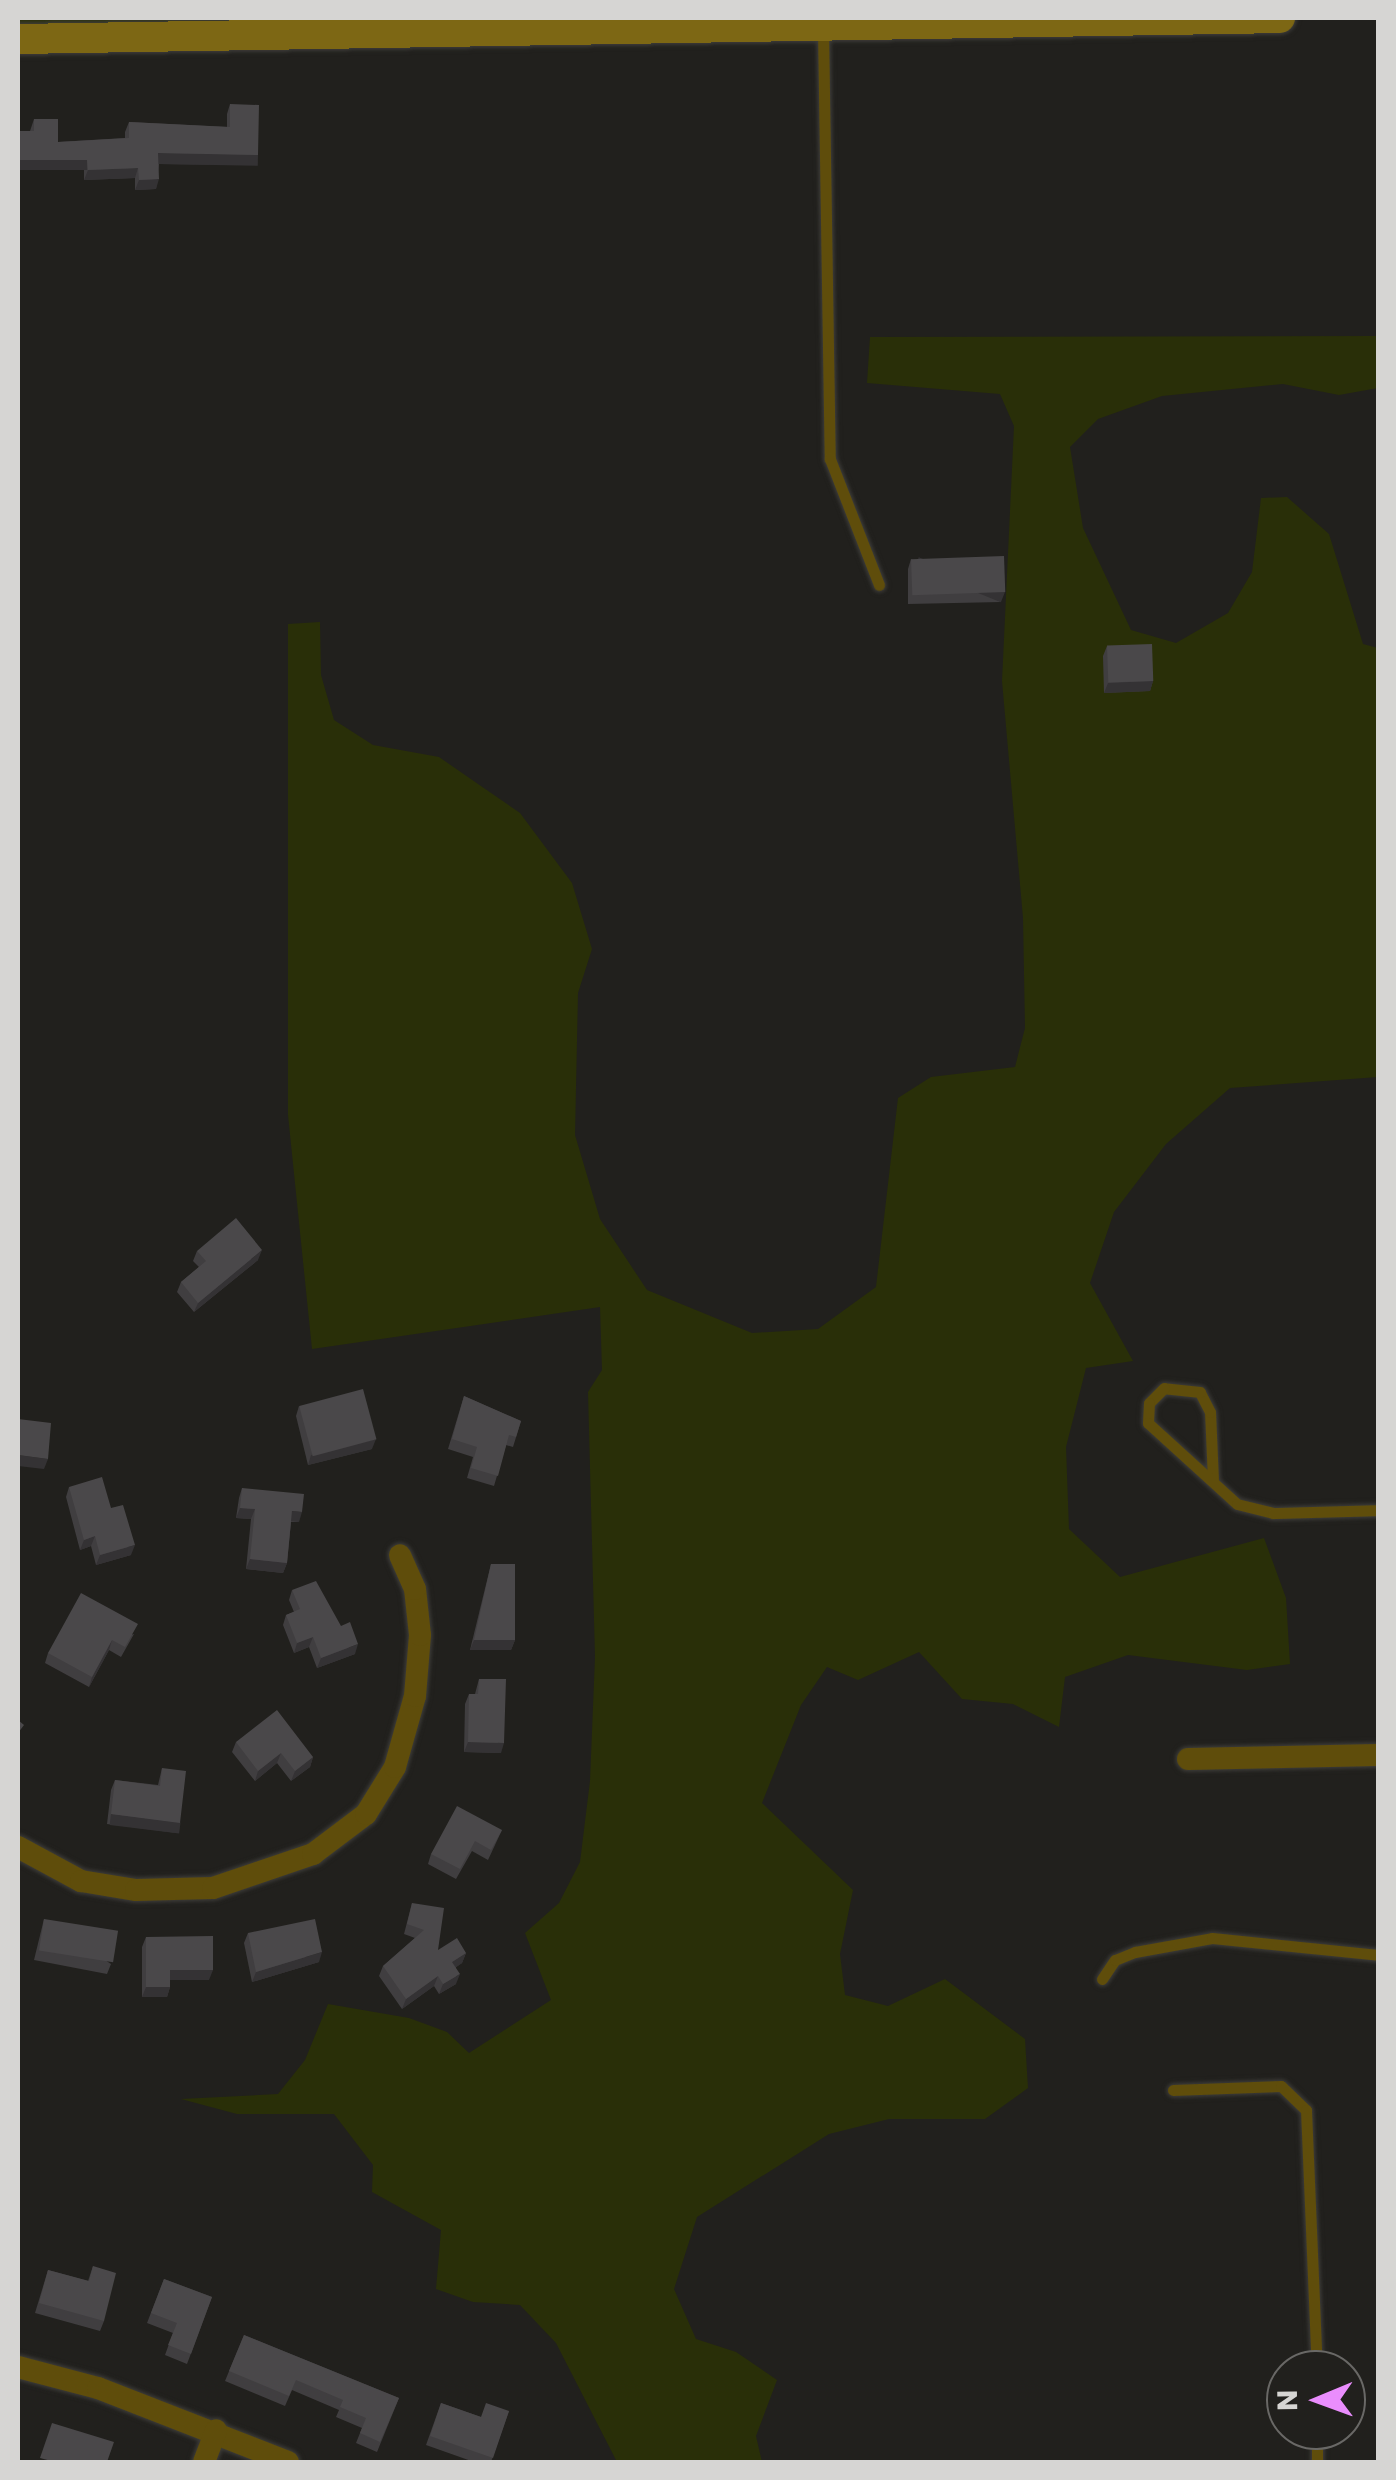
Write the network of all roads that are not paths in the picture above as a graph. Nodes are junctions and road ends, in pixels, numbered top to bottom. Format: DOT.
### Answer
graph roads {
  1 [pos="1280,18"];
  2 [pos="823,25"];
  3 [pos="18,39"];
  4 [pos="879,585"];
  5 [pos="1213,1480"];
  6 [pos="1378,1510"];
  7 [pos="400,1554"];
  8 [pos="1378,1754"];
  9 [pos="1188,1759"];
  10 [pos="18,1848"];
  11 [pos="1378,1955"];
  12 [pos="1102,1979"];
  13 [pos="1172,2090"];
  14 [pos="1315,2350"];
  15 [pos="18,2367"];
  16 [pos="216,2430"];
  17 [pos="204,2462"];
  18 [pos="288,2462"];
  1 -- 2 [label="street"];
  2 -- 3 [label="street"];
  2 -- 4 [label="lane"];
  5 -- 5 [label="lane"];
  5 -- 6 [label="lane"];
  7 -- 10 [label="street"];
  8 -- 9 [label="street"];
  11 -- 12 [label="lane"];
  13 -- 14 [label="lane"];
  15 -- 16 [label="street"];
  16 -- 17 [label="street"];
  16 -- 18 [label="street"];
}
